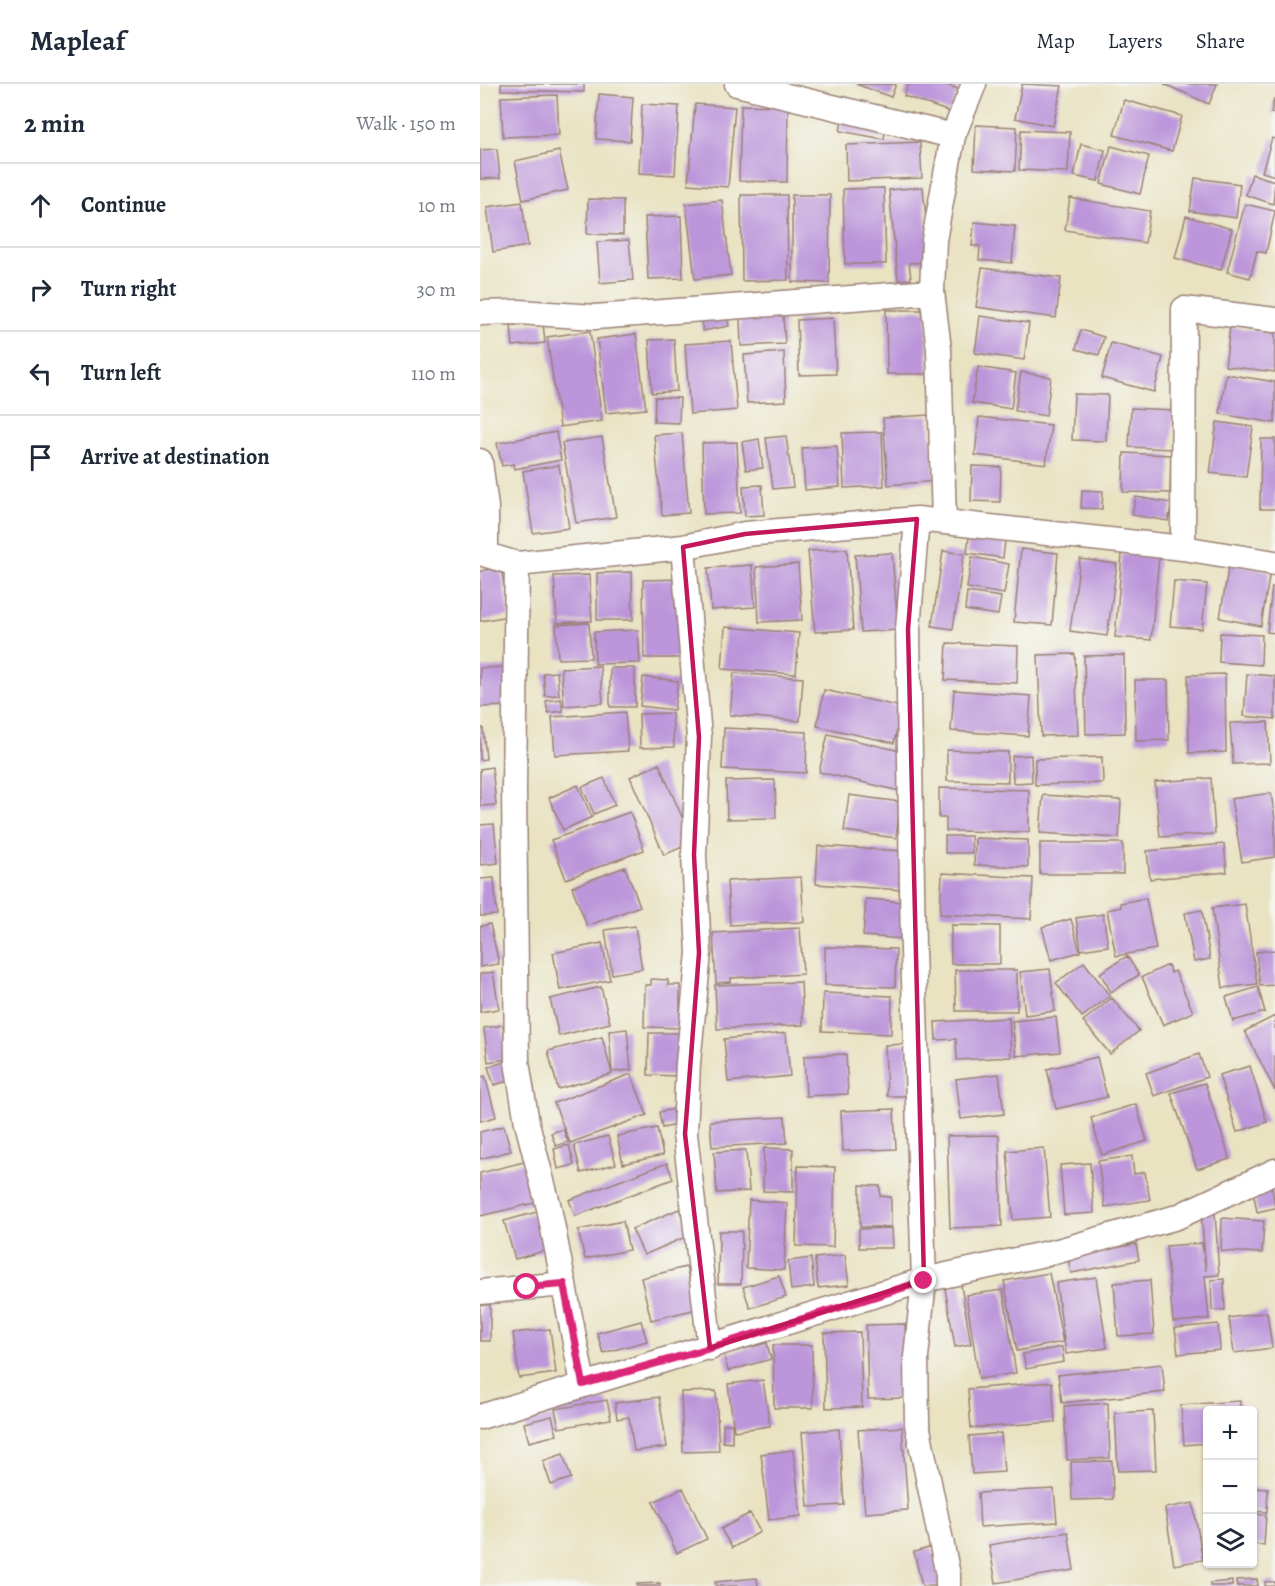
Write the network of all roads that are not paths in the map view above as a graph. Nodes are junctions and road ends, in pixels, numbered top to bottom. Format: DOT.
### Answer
graph roads {
  1 [pos="737,84"];
  2 [pos="974,84"];
  3 [pos="953,136"];
  4 [pos="932,292"];
  5 [pos="480,313"];
  6 [pos="1275,320"];
  7 [pos="480,461"];
  8 [pos="917,519"];
  9 [pos="944,522"];
  10 [pos="683,547"];
  11 [pos="1183,548"];
  12 [pos="483,553"];
  13 [pos="1275,563"];
  14 [pos="518,564"];
  15 [pos="1275,1171"];
  16 [pos="924,1281"];
  17 [pos="564,1284"];
  18 [pos="480,1292"];
  19 [pos="710,1348"];
  20 [pos="583,1384"];
  21 [pos="480,1417"];
  22 [pos="948,1586"];
  1 -- 3 [label="street"];
  2 -- 3 [label="street"];
  3 -- 4 [label="street"];
  4 -- 5 [label="street"];
  4 -- 9 [label="street"];
  6 -- 11 [label="street"];
  7 -- 12 [label="street"];
  8 -- 9 [label="street"];
  8 -- 10 [label="street"];
  8 -- 16 [label="street"];
  9 -- 11 [label="street"];
  10 -- 14 [label="street"];
  10 -- 19 [label="street"];
  11 -- 13 [label="street"];
  12 -- 14 [label="street"];
  14 -- 17 [label="street"];
  15 -- 16 [label="street"];
  16 -- 19 [label="street"];
  16 -- 22 [label="street"];
  17 -- 18 [label="street"];
  17 -- 20 [label="street"];
  19 -- 20 [label="street"];
  20 -- 21 [label="street"];
}
